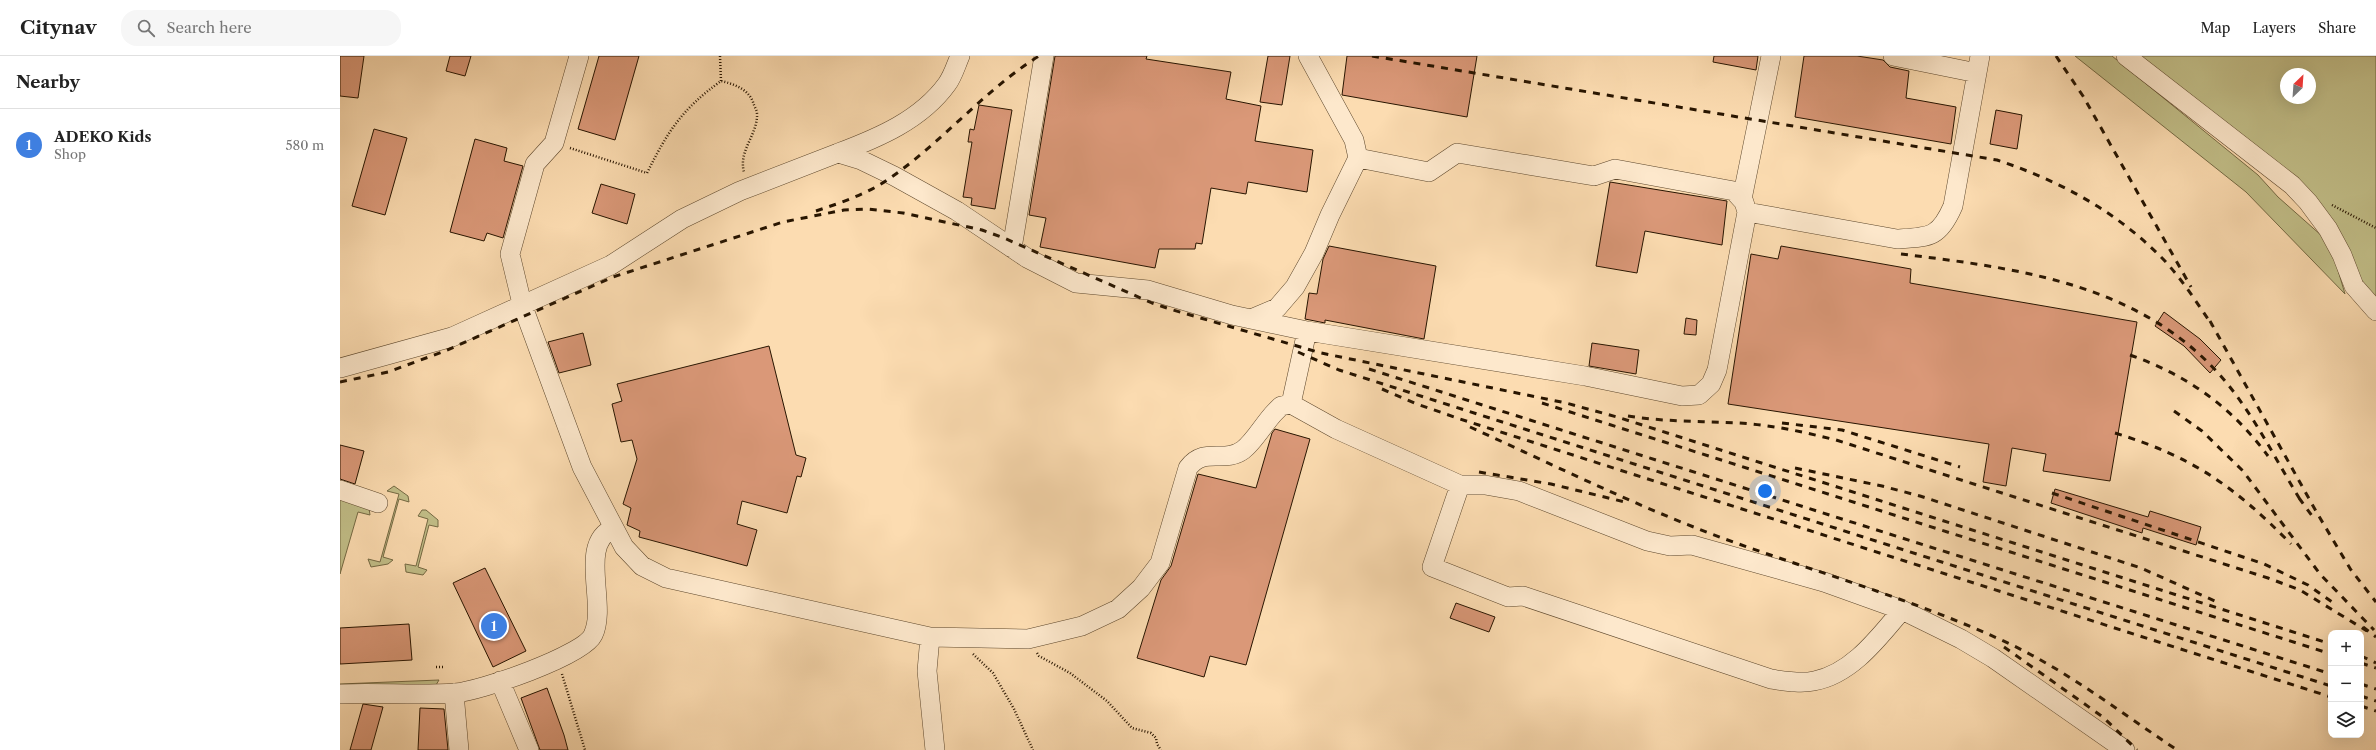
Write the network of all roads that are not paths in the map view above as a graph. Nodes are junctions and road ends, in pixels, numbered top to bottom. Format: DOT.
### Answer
graph roads {
  1 [pos="579,56"];
  2 [pos="960,56"];
  3 [pos="1044,56"];
  4 [pos="1308,56"];
  5 [pos="1771,56"];
  6 [pos="1893,56"];
  7 [pos="2126,56"];
  8 [pos="1979,64"];
  9 [pos="838,153"];
  10 [pos="1358,158"];
  11 [pos="1745,206"];
  12 [pos="1012,248"];
  13 [pos="522,304"];
  14 [pos="2376,311"];
  15 [pos="1251,319"];
  16 [pos="1306,331"];
  17 [pos="340,368"];
  18 [pos="1291,404"];
  19 [pos="1460,485"];
  20 [pos="340,490"];
  21 [pos="378,503"];
  22 [pos="614,528"];
  23 [pos="1902,610"];
  24 [pos="930,637"];
  25 [pos="500,681"];
  26 [pos="454,693"];
  27 [pos="340,694"];
  28 [pos="459,750"];
  29 [pos="529,750"];
  30 [pos="935,750"];
  31 [pos="2125,750"];
  1 -- 13 [label="street"];
  2 -- 9 [label="street"];
  3 -- 12 [label="street"];
  4 -- 10 [label="street"];
  5 -- 11 [label="street"];
  6 -- 8 [label="street"];
  7 -- 14 [label="street"];
  8 -- 11 [label="street"];
  9 -- 12 [label="street"];
  9 -- 13 [label="street"];
  10 -- 11 [label="street"];
  10 -- 15 [label="street"];
  11 -- 16 [label="street"];
  12 -- 15 [label="street"];
  13 -- 17 [label="street"];
  13 -- 22 [label="street"];
  15 -- 16 [label="street"];
  16 -- 18 [label="street"];
  18 -- 19 [label="street"];
  18 -- 24 [label="street"];
  19 -- 23 [label="street"];
  19 -- 23 [label="street"];
  20 -- 21 [label="street"];
  22 -- 24 [label="street"];
  22 -- 25 [label="street"];
  23 -- 31 [label="street"];
  24 -- 30 [label="street"];
  25 -- 26 [label="street"];
  25 -- 29 [label="street"];
  26 -- 27 [label="street"];
  26 -- 28 [label="street"];
}
